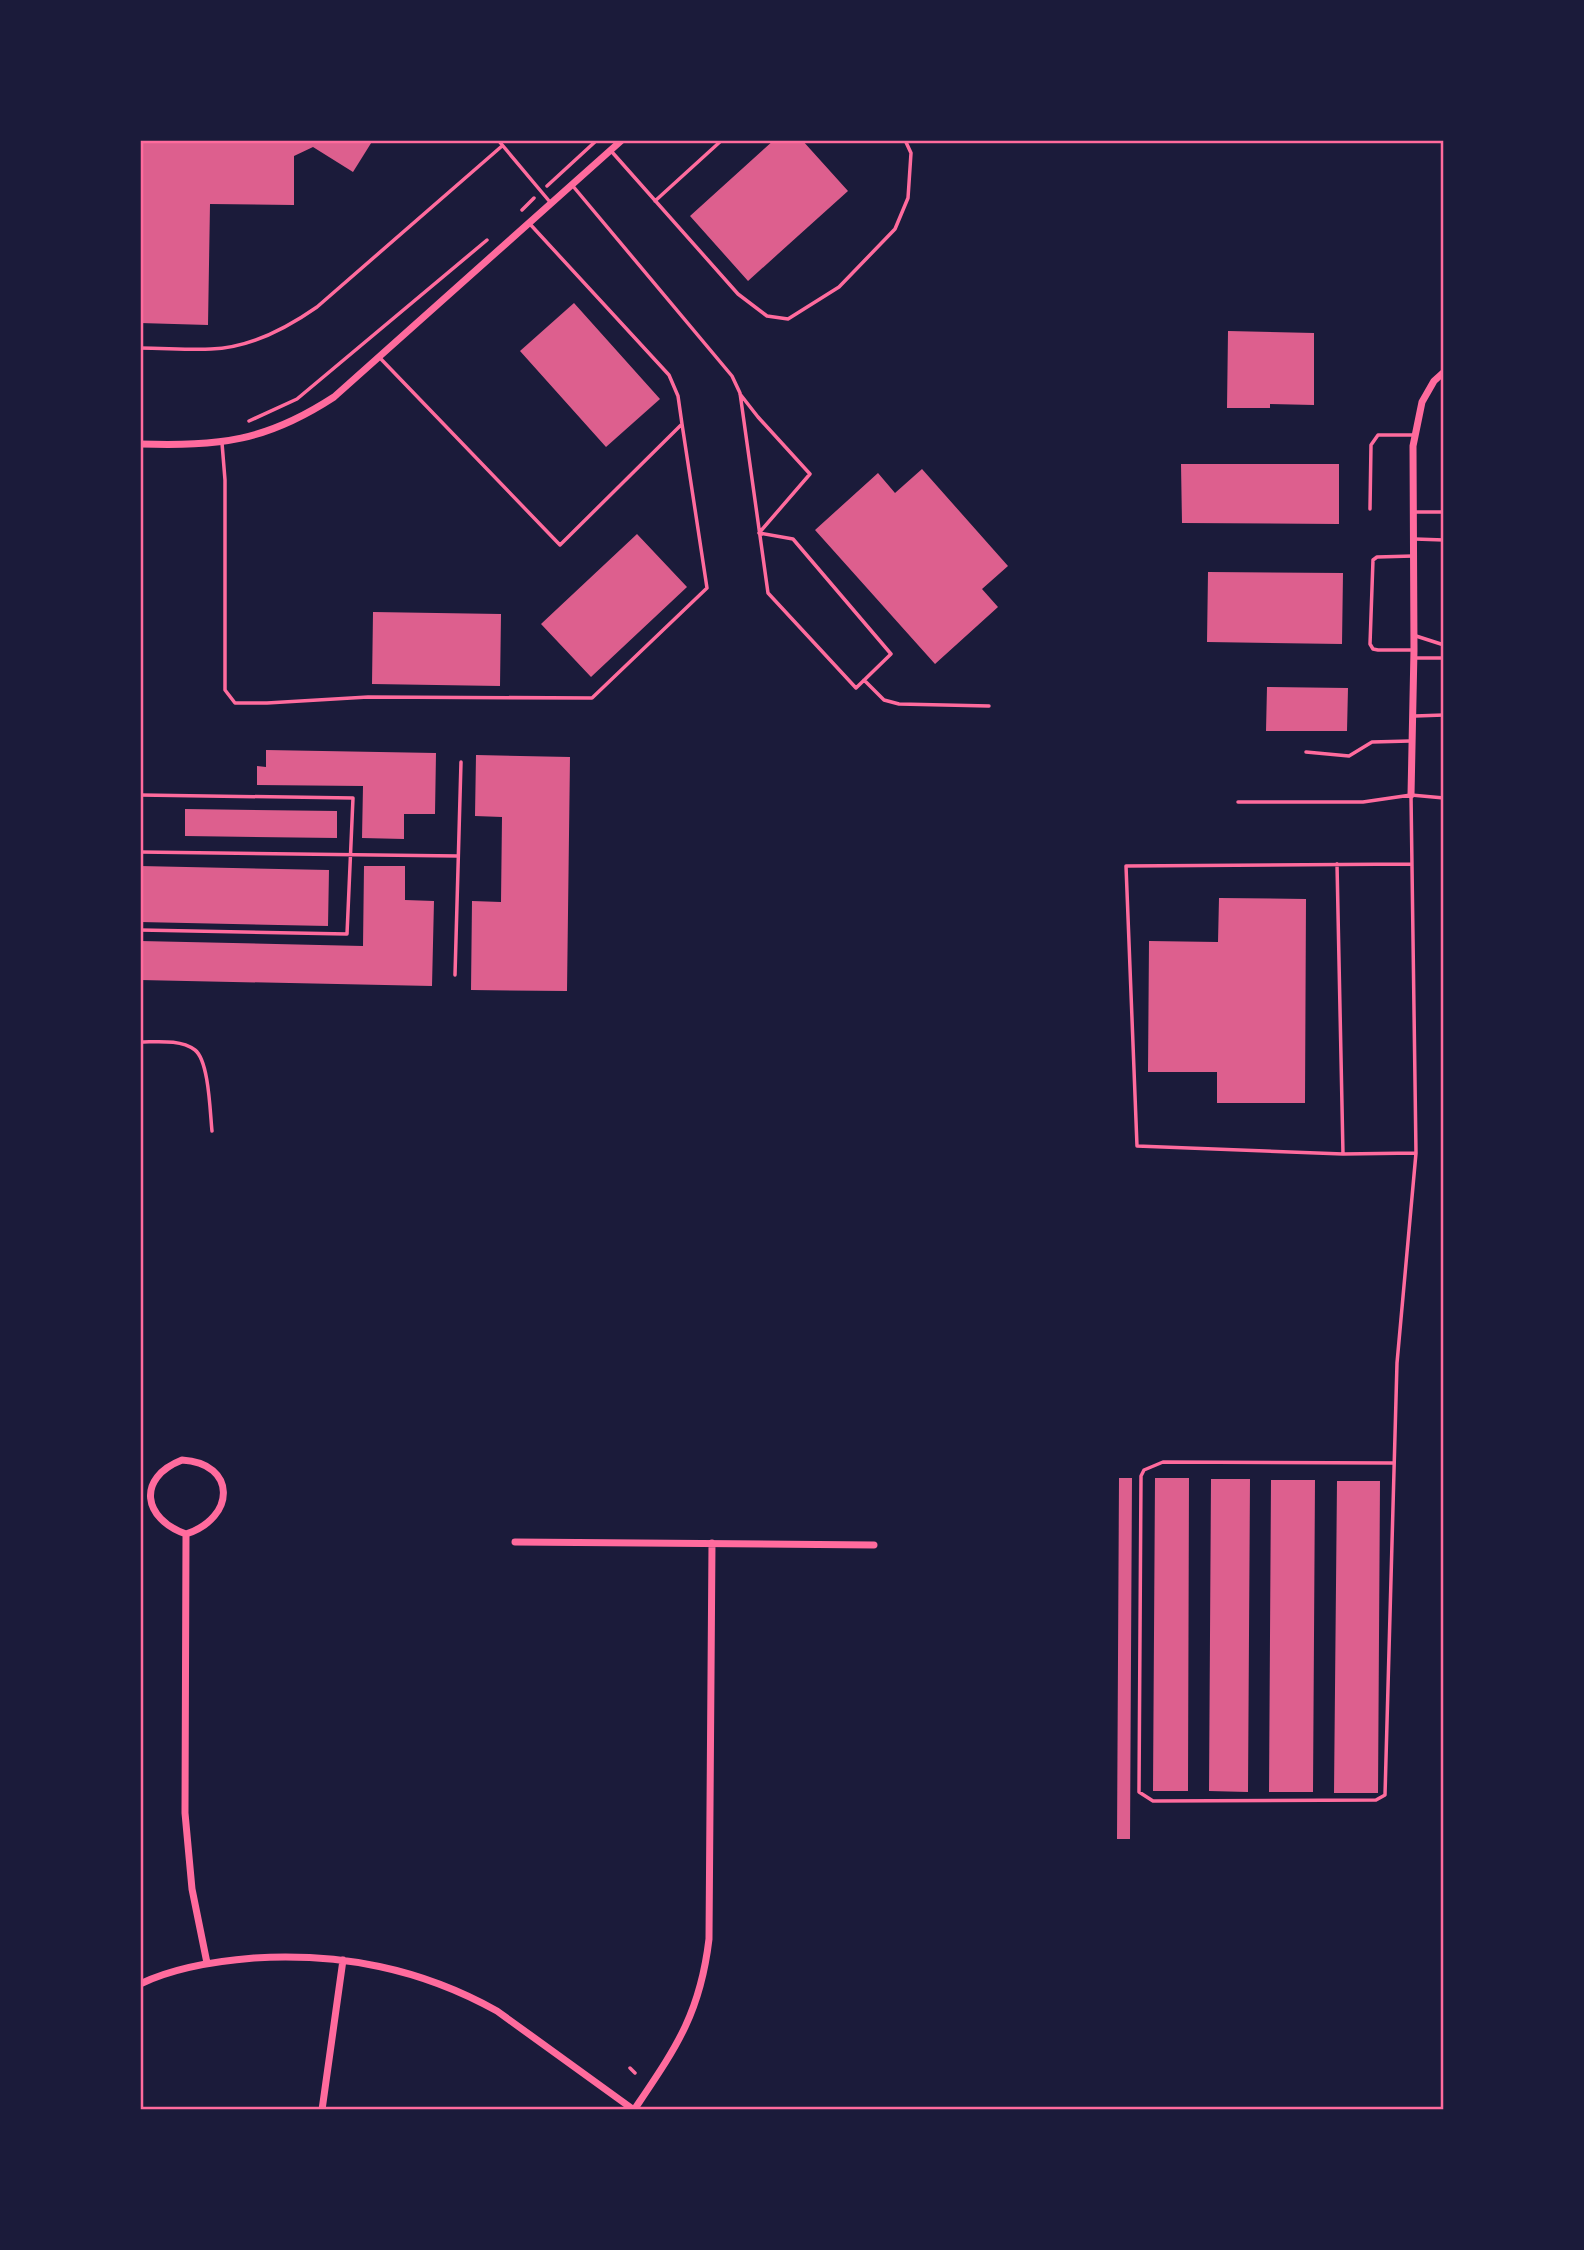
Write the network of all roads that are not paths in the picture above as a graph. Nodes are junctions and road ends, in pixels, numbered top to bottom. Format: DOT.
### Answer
graph roads {
  1 [pos="498,140"];
  2 [pos="622,140"];
  3 [pos="722,140"];
  4 [pos="905,140"];
  5 [pos="502,146"];
  6 [pos="611,150"];
  7 [pos="572,185"];
  8 [pos="656,201"];
  9 [pos="551,204"];
  10 [pos="529,223"];
  11 [pos="140,348"];
  12 [pos="378,357"];
  13 [pos="1444,372"];
  14 [pos="740,393"];
  15 [pos="682,424"];
  16 [pos="1415,435"];
  17 [pos="222,443"];
  18 [pos="140,444"];
  19 [pos="1370,509"];
  20 [pos="1412,512"];
  21 [pos="1444,512"];
  22 [pos="760,533"];
  23 [pos="1413,539"];
  24 [pos="1444,540"];
  25 [pos="1413,556"];
  26 [pos="1414,635"];
  27 [pos="1444,645"];
  28 [pos="1414,654"];
  29 [pos="1444,658"];
  30 [pos="864,680"];
  31 [pos="989,706"];
  32 [pos="1444,715"];
  33 [pos="1413,716"];
  34 [pos="1412,741"];
  35 [pos="1306,752"];
  36 [pos="461,762"];
  37 [pos="140,795"];
  38 [pos="1411,795"];
  39 [pos="1444,798"];
  40 [pos="1238,803"];
  41 [pos="140,852"];
  42 [pos="350,854"];
  43 [pos="458,856"];
  44 [pos="1337,864"];
  45 [pos="1412,864"];
  46 [pos="140,930"];
  47 [pos="454,975"];
  48 [pos="140,1042"];
  49 [pos="212,1130"];
  50 [pos="1416,1153"];
  51 [pos="1343,1154"];
  52 [pos="1393,1462"];
  53 [pos="186,1534"];
  54 [pos="515,1542"];
  55 [pos="712,1543"];
  56 [pos="874,1545"];
  57 [pos="343,1960"];
  58 [pos="207,1964"];
  59 [pos="140,1984"];
  60 [pos="322,2110"];
  61 [pos="634,2110"];
  1 -- 5 [label="lane"];
  2 -- 6 [label="street"];
  3 -- 8 [label="lane"];
  4 -- 8 [label="lane"];
  5 -- 9 [label="lane"];
  5 -- 11 [label="lane"];
  6 -- 7 [label="street"];
  6 -- 8 [label="lane"];
  7 -- 9 [label="street"];
  7 -- 14 [label="lane"];
  9 -- 10 [label="street"];
  10 -- 12 [label="street"];
  10 -- 15 [label="lane"];
  12 -- 15 [label="lane"];
  12 -- 17 [label="street"];
  13 -- 16 [label="street"];
  14 -- 22 [label="lane"];
  14 -- 22 [label="lane"];
  15 -- 17 [label="lane"];
  16 -- 19 [label="lane"];
  16 -- 20 [label="street"];
  17 -- 18 [label="street"];
  20 -- 21 [label="lane"];
  20 -- 23 [label="street"];
  22 -- 30 [label="lane"];
  22 -- 30 [label="lane"];
  23 -- 24 [label="lane"];
  23 -- 25 [label="street"];
  25 -- 26 [label="street"];
  25 -- 28 [label="lane"];
  26 -- 27 [label="lane"];
  26 -- 28 [label="street"];
  28 -- 29 [label="lane"];
  28 -- 33 [label="street"];
  30 -- 31 [label="lane"];
  32 -- 33 [label="lane"];
  33 -- 34 [label="street"];
  34 -- 35 [label="lane"];
  34 -- 38 [label="street"];
  36 -- 43 [label="lane"];
  37 -- 42 [label="lane"];
  38 -- 39 [label="lane"];
  38 -- 40 [label="lane"];
  38 -- 45 [label="lane"];
  41 -- 42 [label="lane"];
  42 -- 43 [label="lane"];
  42 -- 46 [label="lane"];
  43 -- 47 [label="lane"];
  44 -- 45 [label="lane"];
  44 -- 51 [label="lane"];
  44 -- 51 [label="lane"];
  45 -- 50 [label="lane"];
  48 -- 49 [label="lane"];
  50 -- 51 [label="lane"];
  50 -- 52 [label="lane"];
  52 -- 52 [label="lane"];
  53 -- 53 [label="street"];
  53 -- 58 [label="street"];
  54 -- 55 [label="street"];
  55 -- 56 [label="street"];
  55 -- 61 [label="street"];
  57 -- 58 [label="street"];
  57 -- 60 [label="street"];
  57 -- 61 [label="street"];
  58 -- 59 [label="street"];
}
